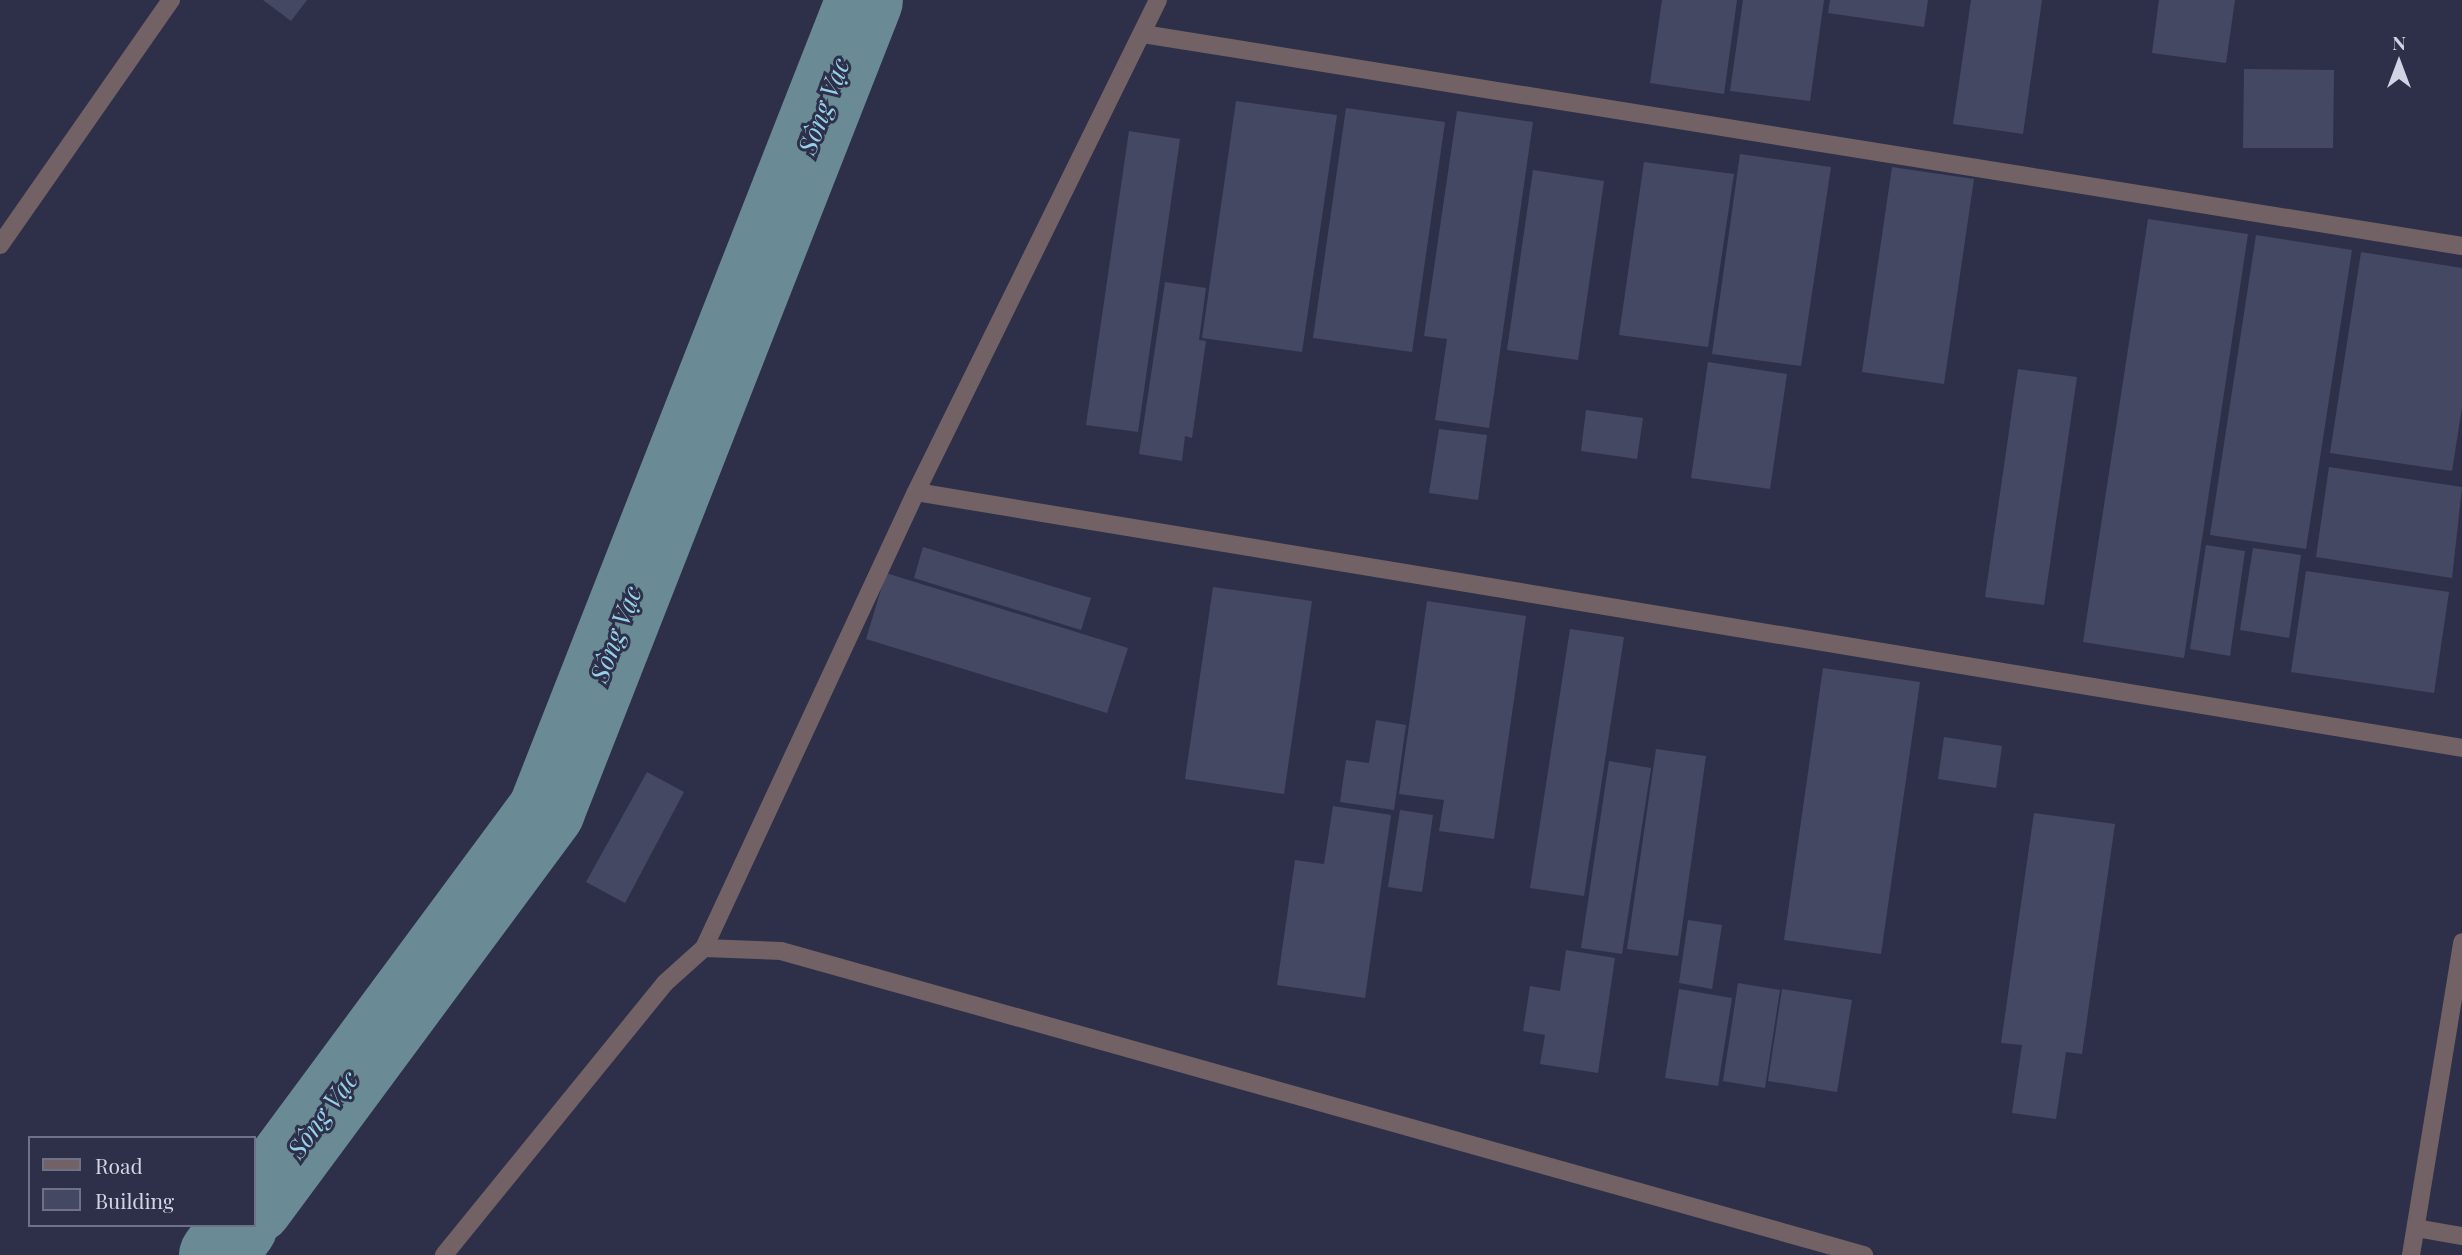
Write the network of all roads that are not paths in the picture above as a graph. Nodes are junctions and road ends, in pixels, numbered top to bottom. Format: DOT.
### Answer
graph roads {
  1 [pos="171,0"];
  2 [pos="1158,0"];
  3 [pos="1143,34"];
  4 [pos="0,245"];
  5 [pos="2462,246"];
  6 [pos="916,492"];
  7 [pos="2462,748"];
  8 [pos="2462,942"];
  9 [pos="704,948"];
  10 [pos="2416,1228"];
  11 [pos="2462,1236"];
  12 [pos="444,1255"];
  13 [pos="1864,1255"];
  14 [pos="2411,1255"];
  1 -- 4 [label="street"];
  2 -- 3 [label="street"];
  3 -- 5 [label="street"];
  3 -- 6 [label="street"];
  6 -- 7 [label="street"];
  6 -- 9 [label="street"];
  8 -- 10 [label="street"];
  9 -- 12 [label="street"];
  9 -- 13 [label="street"];
  10 -- 11 [label="street"];
  10 -- 14 [label="street"];
}
